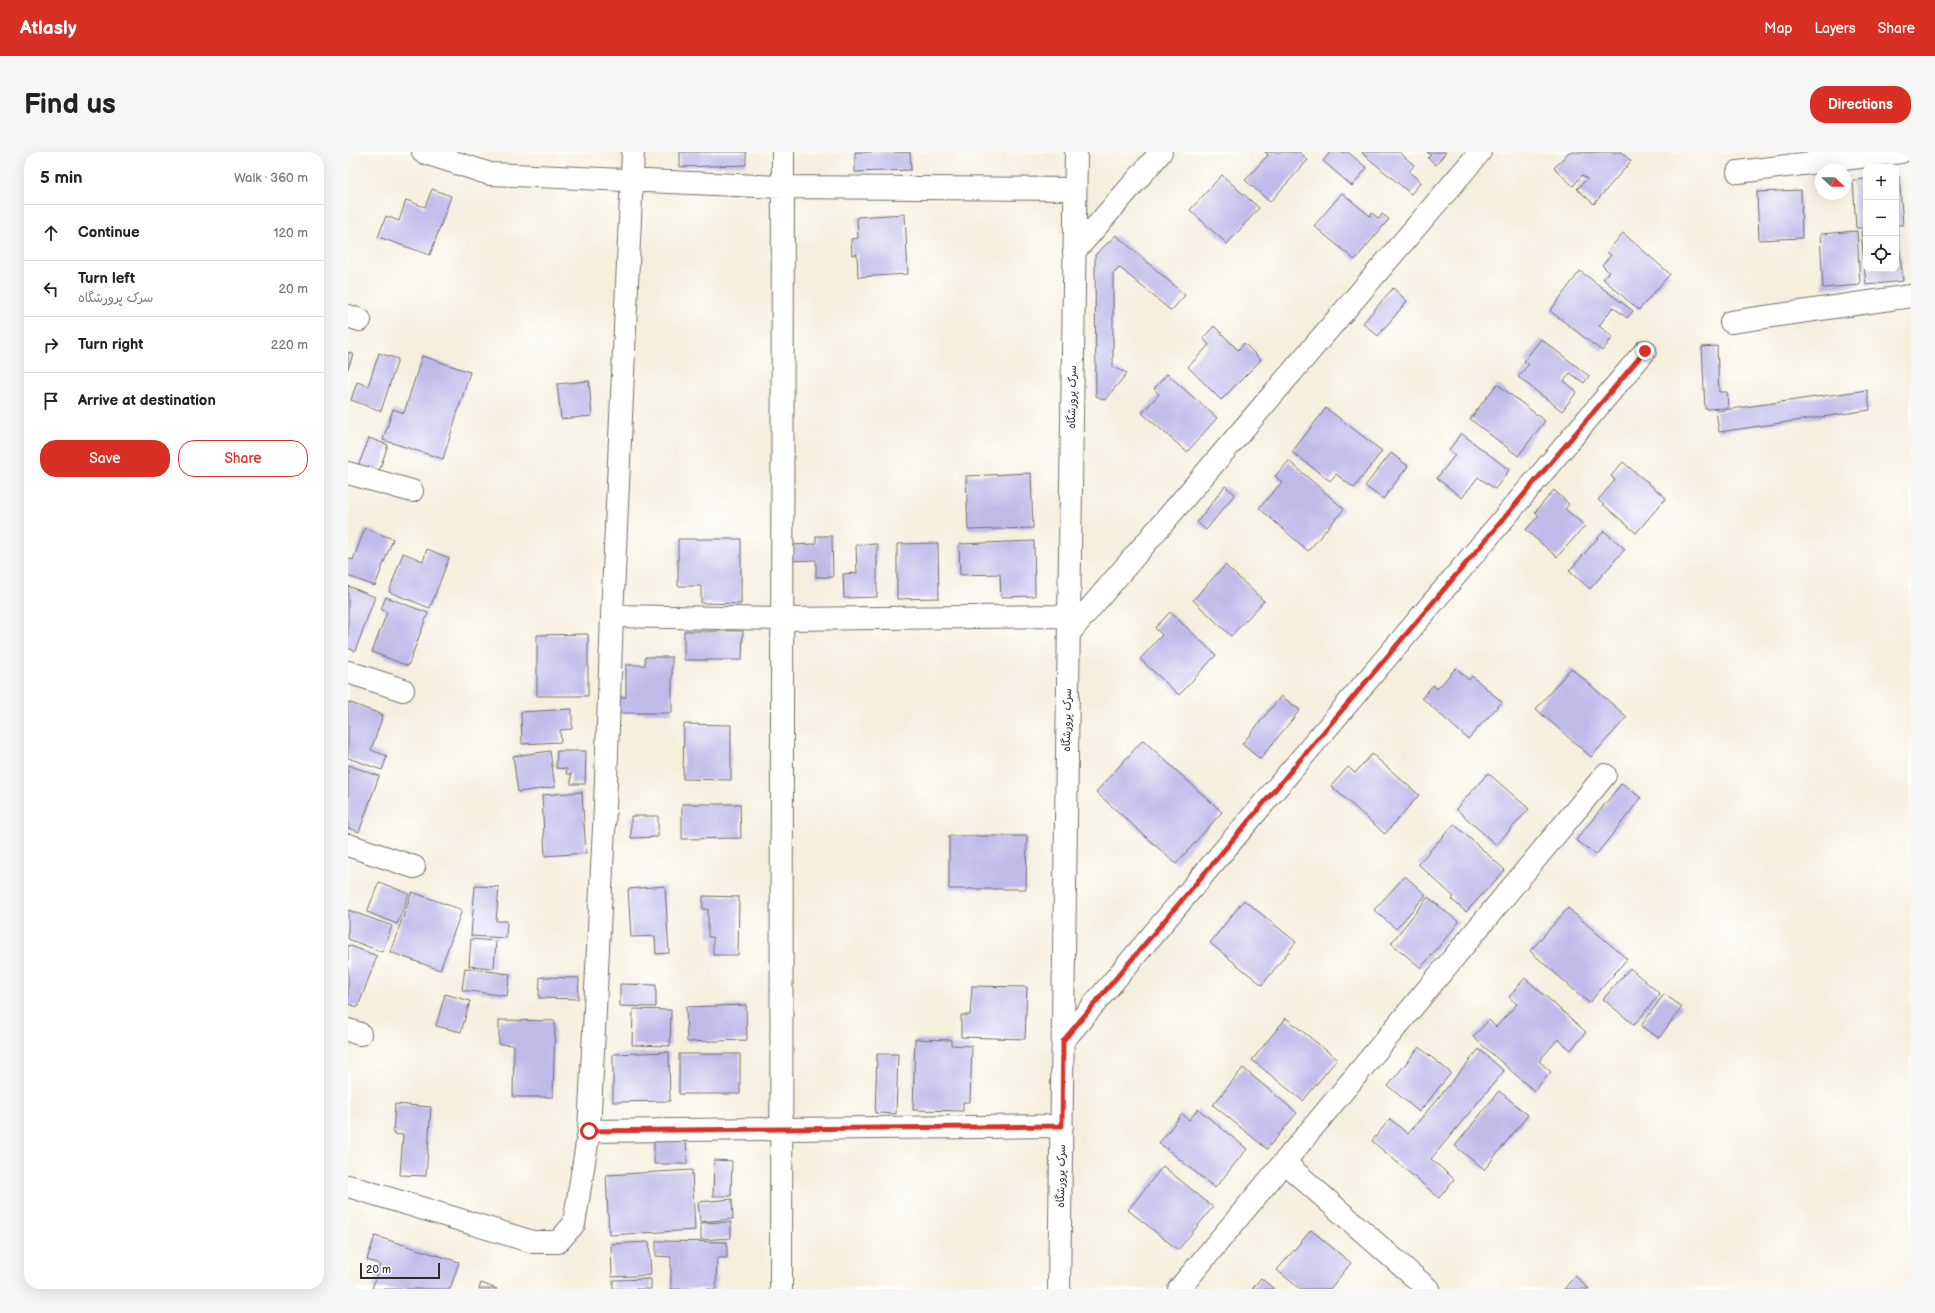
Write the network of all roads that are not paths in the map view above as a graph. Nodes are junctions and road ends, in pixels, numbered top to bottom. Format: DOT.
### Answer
graph roads {
  1 [pos="423,152"];
  2 [pos="633,152"];
  3 [pos="783,152"];
  4 [pos="1076,152"];
  5 [pos="1161,152"];
  6 [pos="1480,152"];
  7 [pos="1901,152"];
  8 [pos="1738,172"];
  9 [pos="632,180"];
  10 [pos="782,187"];
  11 [pos="1075,189"];
  12 [pos="1074,252"];
  13 [pos="1911,296"];
  14 [pos="1731,322"];
  15 [pos="1645,351"];
  16 [pos="348,473"];
  17 [pos="412,491"];
  18 [pos="612,616"];
  19 [pos="783,619"];
  20 [pos="1069,624"];
  21 [pos="348,672"];
  22 [pos="403,690"];
  23 [pos="1605,775"];
  24 [pos="348,845"];
  25 [pos="414,867"];
  26 [pos="1063,1041"];
  27 [pos="1062,1126"];
  28 [pos="780,1130"];
  29 [pos="589,1131"];
  30 [pos="1285,1163"];
  31 [pos="348,1186"];
  32 [pos="781,1289"];
  33 [pos="1059,1289"];
  34 [pos="1179,1289"];
  35 [pos="1428,1289"];
  1 -- 9 [label="street"];
  2 -- 9 [label="street"];
  3 -- 10 [label="street"];
  4 -- 11 [label="street, سرک پرورشگاه"];
  5 -- 12 [label="street"];
  6 -- 20 [label="street"];
  7 -- 8 [label="street"];
  9 -- 10 [label="street"];
  9 -- 18 [label="street"];
  10 -- 11 [label="street"];
  10 -- 19 [label="street"];
  11 -- 12 [label="street, سرک پرورشگاه"];
  12 -- 20 [label="street, سرک پرورشگاه"];
  13 -- 14 [label="street"];
  15 -- 26 [label="street"];
  16 -- 17 [label="street"];
  18 -- 19 [label="street"];
  18 -- 29 [label="street"];
  19 -- 20 [label="street"];
  19 -- 28 [label="street"];
  20 -- 26 [label="street, سرک پرورشگاه"];
  21 -- 22 [label="street"];
  23 -- 30 [label="street"];
  24 -- 25 [label="street"];
  26 -- 27 [label="street, سرک پرورشگاه"];
  27 -- 28 [label="street"];
  27 -- 33 [label="street, سرک پرورشگاه"];
  28 -- 29 [label="street"];
  28 -- 32 [label="street"];
  29 -- 31 [label="street"];
  30 -- 34 [label="street"];
  30 -- 35 [label="street"];
}
